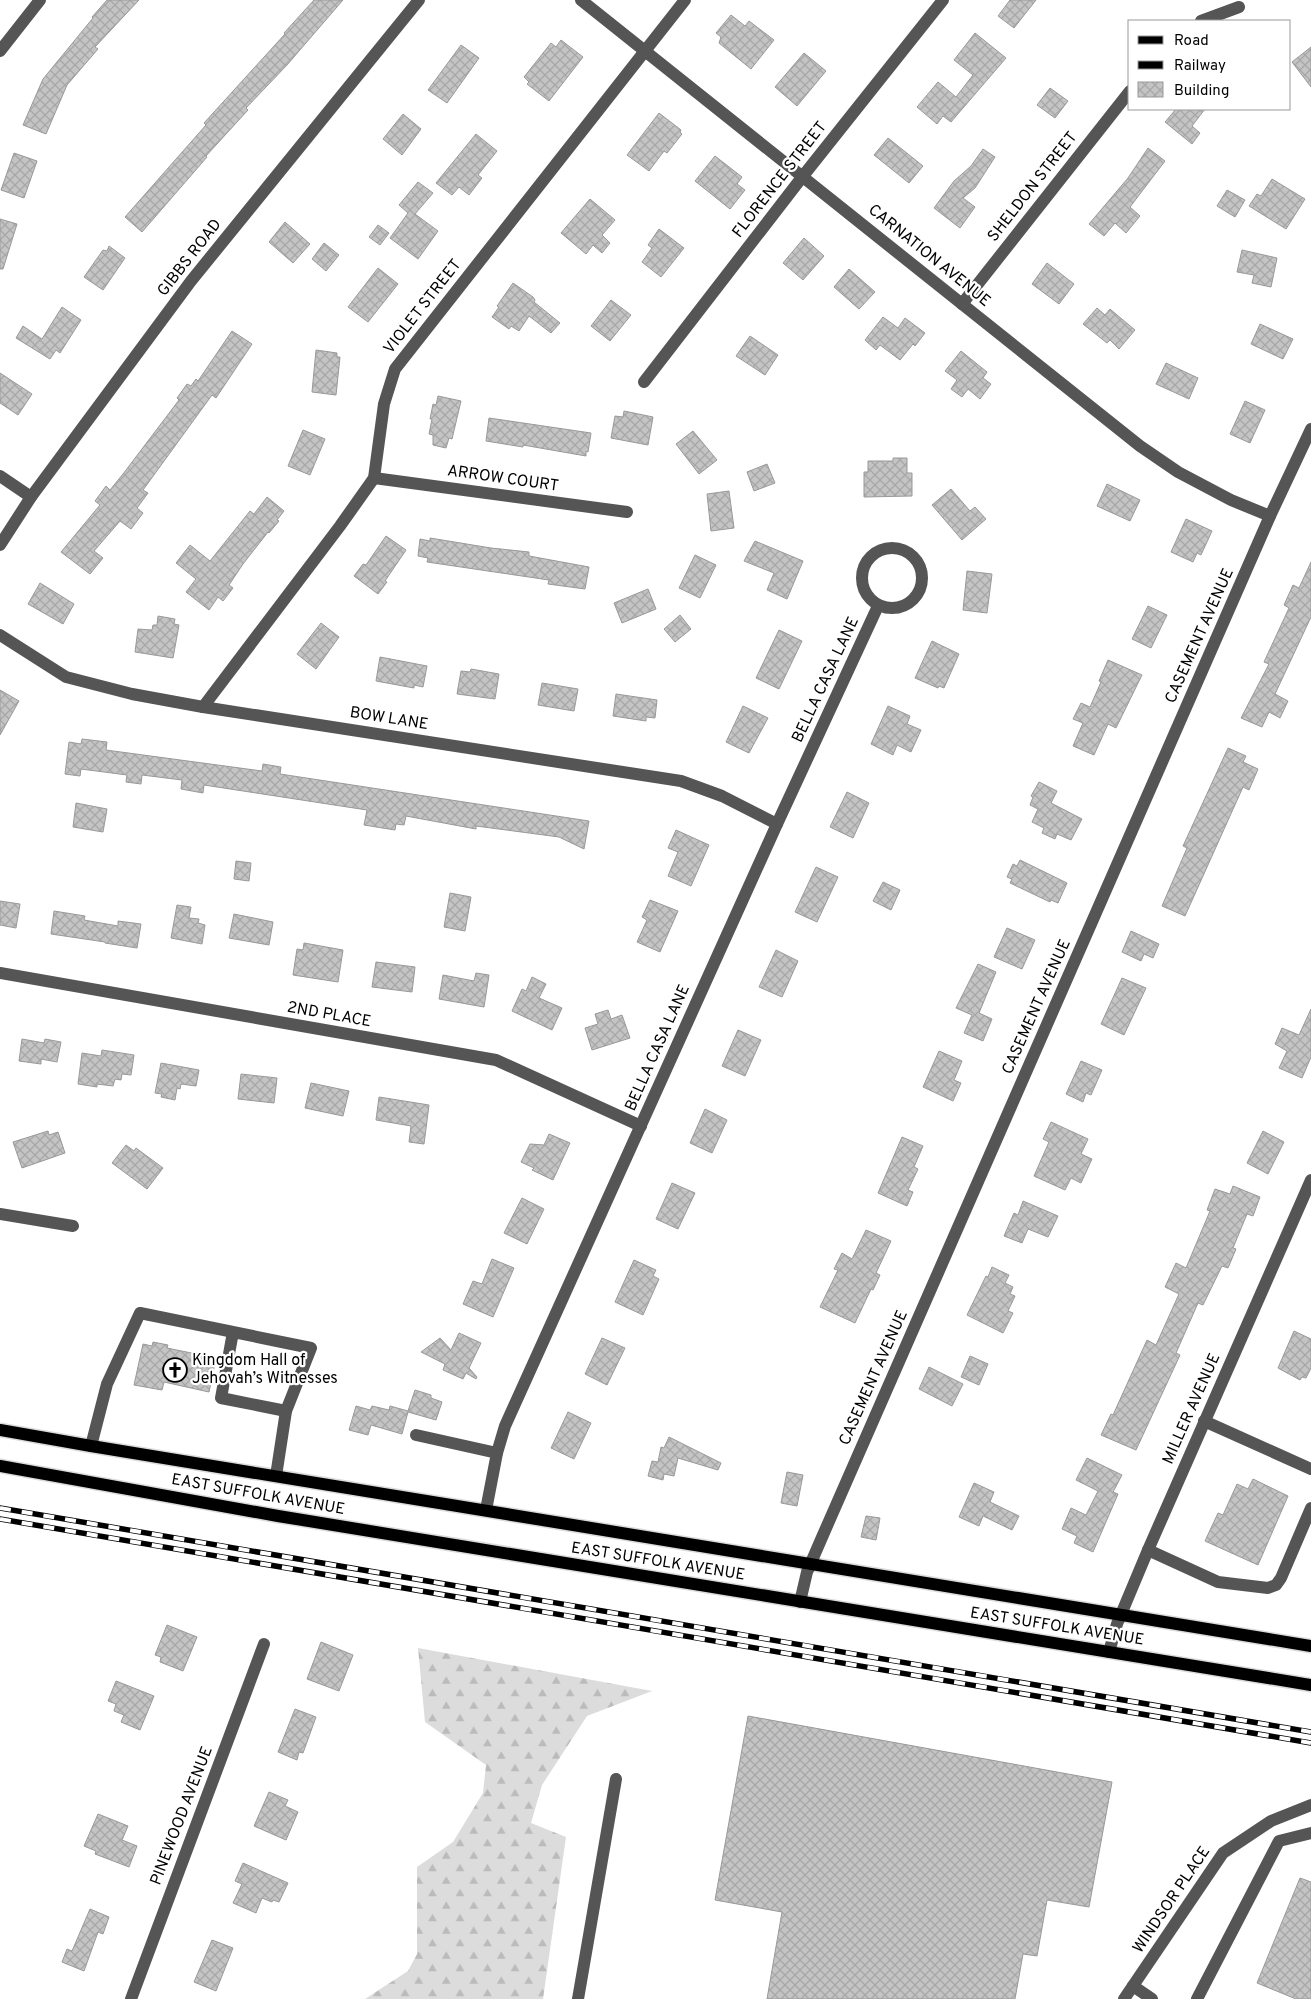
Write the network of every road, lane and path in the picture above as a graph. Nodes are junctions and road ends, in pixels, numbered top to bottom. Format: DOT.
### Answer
graph roads {
  1 [pos="40,0"];
  2 [pos="419,0"];
  3 [pos="581,0"];
  4 [pos="685,0"];
  5 [pos="943,0"];
  6 [pos="1239,7"];
  7 [pos="1204,20"];
  8 [pos="0,51"];
  9 [pos="644,51"];
  10 [pos="1128,94"];
  11 [pos="803,176"];
  12 [pos="962,304"];
  13 [pos="644,382"];
  14 [pos="1311,429"];
  15 [pos="0,476"];
  16 [pos="374,478"];
  17 [pos="31,497"];
  18 [pos="627,512"];
  19 [pos="1270,516"];
  20 [pos="0,545"];
  21 [pos="878,606"];
  22 [pos="0,635"];
  23 [pos="203,708"];
  24 [pos="777,824"];
  25 [pos="0,973"];
  26 [pos="641,1126"];
  27 [pos="1311,1180"];
  28 [pos="0,1214"];
  29 [pos="74,1226"];
  30 [pos="233,1332"];
  31 [pos="286,1412"];
  32 [pos="1204,1421"];
  33 [pos="0,1430"];
  34 [pos="416,1435"];
  35 [pos="91,1446"];
  36 [pos="497,1453"];
  37 [pos="0,1466"];
  38 [pos="1311,1469"];
  39 [pos="276,1476"];
  40 [pos="1311,1508"];
  41 [pos="486,1510"];
  42 [pos="1148,1550"];
  43 [pos="810,1563"];
  44 [pos="800,1602"];
  45 [pos="1121,1615"];
  46 [pos="264,1644"];
  47 [pos="1311,1646"];
  48 [pos="1109,1652"];
  49 [pos="1311,1685"];
  50 [pos="616,1779"];
  51 [pos="1311,1805"];
  52 [pos="1311,1833"];
  53 [pos="1133,1986"];
  54 [pos="131,1999"];
  55 [pos="578,1999"];
  56 [pos="1124,1999"];
  57 [pos="1152,1999"];
  58 [pos="1198,1999"];
  1 -- 8 [label="street"];
  2 -- 17 [label="street, GIBBS ROAD"];
  3 -- 9 [label="street, CARNATION AVENUE"];
  4 -- 9 [label="street, VIOLET STREET"];
  5 -- 11 [label="street, FLORENCE STREET"];
  6 -- 7 [label="street"];
  9 -- 11 [label="street, CARNATION AVENUE"];
  9 -- 16 [label="street, VIOLET STREET"];
  10 -- 12 [label="street, SHELDON STREET"];
  11 -- 12 [label="street, CARNATION AVENUE"];
  11 -- 13 [label="street, FLORENCE STREET"];
  12 -- 19 [label="street, CARNATION AVENUE"];
  14 -- 19 [label="street, CASEMENT AVENUE"];
  15 -- 17 [label="street"];
  16 -- 18 [label="street, ARROW COURT"];
  16 -- 23 [label="street, VIOLET STREET"];
  17 -- 20 [label="street, GIBBS ROAD"];
  19 -- 43 [label="street, CASEMENT AVENUE"];
  21 -- 21 [label="street, BELLA CASA LANE"];
  21 -- 24 [label="street, BELLA CASA LANE"];
  22 -- 23 [label="street, BOW LANE"];
  23 -- 24 [label="street, BOW LANE"];
  24 -- 26 [label="street, BELLA CASA LANE"];
  25 -- 26 [label="street, 2ND PLACE"];
  26 -- 36 [label="street, BELLA CASA LANE"];
  27 -- 32 [label="street, MILLER AVENUE"];
  28 -- 29 [label="street"];
  30 -- 31 [label="street"];
  30 -- 31 [label="street"];
  30 -- 35 [label="street"];
  31 -- 39 [label="street"];
  32 -- 38 [label="street"];
  32 -- 42 [label="street, MILLER AVENUE"];
  33 -- 35 [label="main road, EAST SUFFOLK AVENUE"];
  34 -- 36 [label="street"];
  35 -- 39 [label="main road, EAST SUFFOLK AVENUE"];
  36 -- 41 [label="street, BELLA CASA LANE"];
  37 -- 44 [label="main road, EAST SUFFOLK AVENUE"];
  39 -- 41 [label="main road, EAST SUFFOLK AVENUE"];
  40 -- 42 [label="street"];
  41 -- 43 [label="main road, EAST SUFFOLK AVENUE"];
  42 -- 45 [label="street, MILLER AVENUE"];
  43 -- 44 [label="street, CASEMENT AVENUE"];
  43 -- 45 [label="main road, EAST SUFFOLK AVENUE"];
  44 -- 48 [label="main road, EAST SUFFOLK AVENUE"];
  45 -- 47 [label="main road, EAST SUFFOLK AVENUE"];
  45 -- 48 [label="street, MILLER AVENUE"];
  46 -- 54 [label="street, PINEWOOD AVENUE"];
  48 -- 49 [label="main road, EAST SUFFOLK AVENUE"];
  50 -- 55 [label="street"];
  51 -- 53 [label="street, WINDSOR PLACE"];
  52 -- 58 [label="street"];
  53 -- 56 [label="street, WINDSOR PLACE"];
  53 -- 57 [label="street"];
}
